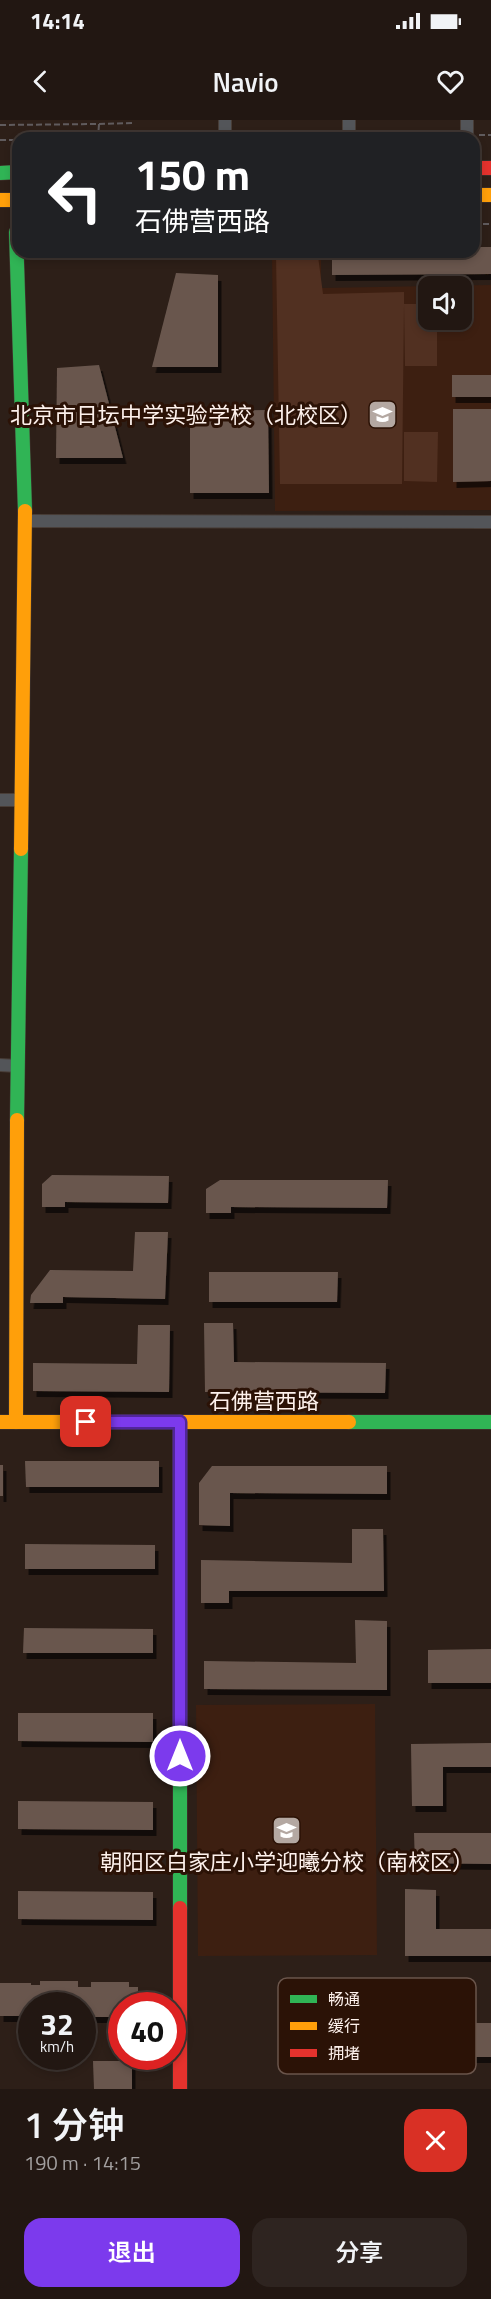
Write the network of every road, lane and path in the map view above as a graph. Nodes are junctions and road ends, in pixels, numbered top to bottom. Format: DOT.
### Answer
graph roads {
  1 [pos="134,123"];
  2 [pos="0,124"];
  3 [pos="99,124"];
  4 [pos="98,132"];
  5 [pos="17,258"];
  6 [pos="25,521"];
  7 [pos="491,522"];
  8 [pos="0,800"];
  9 [pos="21,800"];
  10 [pos="0,1065"];
  11 [pos="18,1066"];
  12 [pos="0,1422"];
  13 [pos="16,1422"];
  14 [pos="180,1422"];
  15 [pos="491,1422"];
  16 [pos="180,2089"];
  1 -- 3 [label="path"];
  2 -- 3 [label="path, bridge"];
  3 -- 4 [label="path, bridge"];
  5 -- 6 [label="street"];
  6 -- 7 [label="street"];
  6 -- 9 [label="street"];
  8 -- 9 [label="street"];
  9 -- 11 [label="street"];
  10 -- 11 [label="street"];
  11 -- 13 [label="street"];
  12 -- 13 [label="street, 石佛营西路"];
  13 -- 14 [label="street, 石佛营西路"];
  14 -- 15 [label="street, 石佛营西路"];
  14 -- 16 [label="street"];
}
